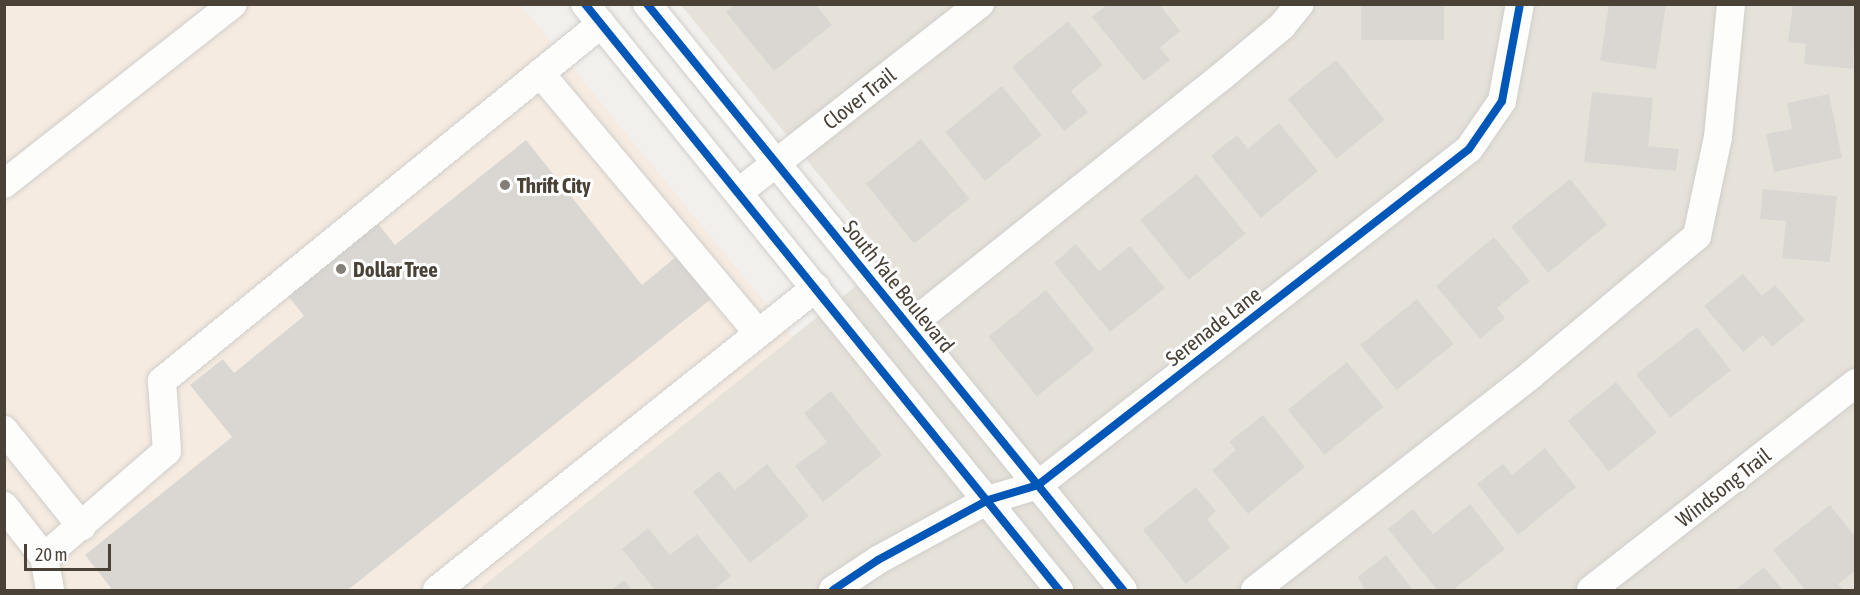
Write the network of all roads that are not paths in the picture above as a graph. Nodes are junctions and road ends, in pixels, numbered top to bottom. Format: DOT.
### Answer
graph roads {
  1 [pos="647,4"];
  2 [pos="980,4"];
  3 [pos="1300,4"];
  4 [pos="1520,4"];
  5 [pos="1731,4"];
  6 [pos="217,9"];
  7 [pos="593,14"];
  8 [pos="540,73"];
  9 [pos="776,162"];
  10 [pos="4,184"];
  11 [pos="739,192"];
  12 [pos="816,287"];
  13 [pos="909,326"];
  14 [pos="758,333"];
  15 [pos="1856,383"];
  16 [pos="4,430"];
  17 [pos="1038,485"];
  18 [pos="988,500"];
  19 [pos="4,506"];
  20 [pos="82,527"];
  21 [pos="44,557"];
  22 [pos="50,591"];
  23 [pos="437,591"];
  24 [pos="833,591"];
  25 [pos="1059,591"];
  26 [pos="1123,591"];
  27 [pos="1255,591"];
  28 [pos="1591,591"];
  1 -- 9 [label="street, South Yale Boulevard"];
  2 -- 9 [label="street, Clover Trail"];
  3 -- 13 [label="street"];
  4 -- 17 [label="street, Serenade Lane"];
  5 -- 27 [label="street"];
  6 -- 10 [label="street"];
  7 -- 8 [label="street"];
  7 -- 11 [label="street"];
  8 -- 14 [label="street"];
  8 -- 20 [label="street"];
  9 -- 11 [label="street, Clover Trail"];
  9 -- 13 [label="street, South Yale Boulevard"];
  11 -- 12 [label="street"];
  12 -- 14 [label="street"];
  12 -- 18 [label="street"];
  13 -- 17 [label="street, South Yale Boulevard"];
  14 -- 23 [label="street"];
  15 -- 28 [label="street, Windsong Trail"];
  16 -- 20 [label="street"];
  17 -- 18 [label="street, Serenade Lane"];
  17 -- 26 [label="street, South Yale Boulevard"];
  18 -- 24 [label="street, Serenade Lane"];
  18 -- 25 [label="street"];
  19 -- 21 [label="street"];
  20 -- 21 [label="street"];
  21 -- 22 [label="street"];
}
